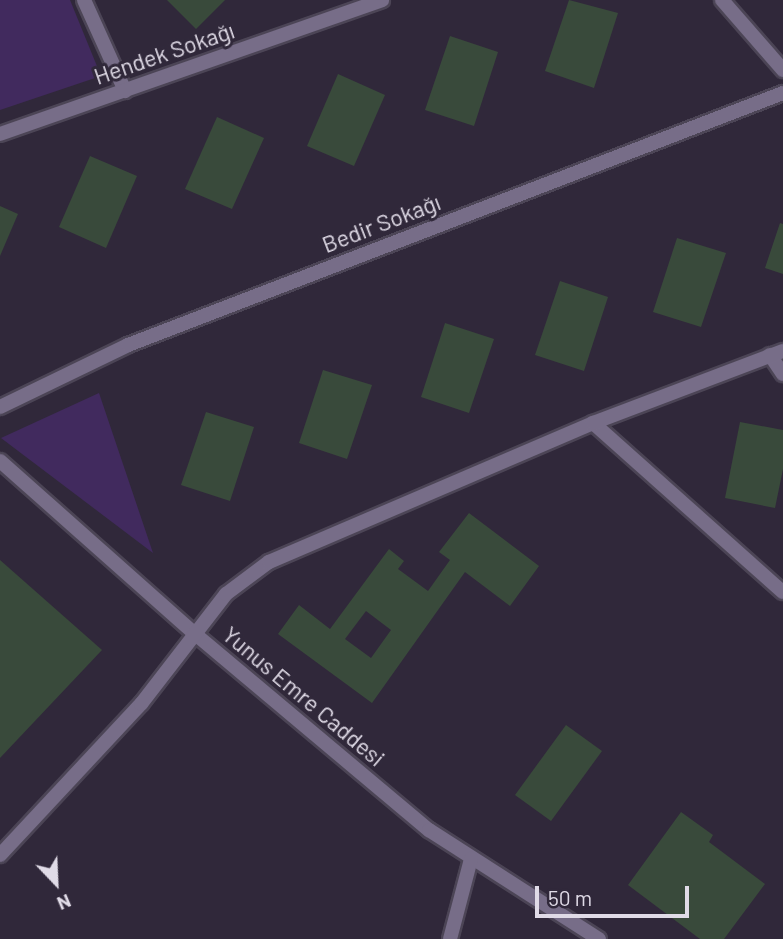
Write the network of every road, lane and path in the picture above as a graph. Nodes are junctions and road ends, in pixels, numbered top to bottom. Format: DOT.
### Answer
graph roads {
  1 [pos="84,0"];
  2 [pos="382,0"];
  3 [pos="722,0"];
  4 [pos="783,70"];
  5 [pos="125,91"];
  6 [pos="783,93"];
  7 [pos="0,134"];
  8 [pos="777,353"];
  9 [pos="783,374"];
  10 [pos="0,407"];
  11 [pos="593,424"];
  12 [pos="0,461"];
  13 [pos="783,592"];
  14 [pos="194,633"];
  15 [pos="0,855"];
  16 [pos="471,859"];
  17 [pos="450,939"];
  18 [pos="599,939"];
  1 -- 5 [label="street"];
  2 -- 5 [label="street, Hendek Sokağı"];
  3 -- 4 [label="street"];
  5 -- 7 [label="street, Hendek Sokağı"];
  6 -- 10 [label="street, Bedir Sokağı"];
  8 -- 9 [label="street"];
  8 -- 11 [label="street"];
  11 -- 13 [label="street"];
  11 -- 14 [label="street"];
  12 -- 14 [label="street, Yunus Emre Caddesi"];
  14 -- 15 [label="street"];
  14 -- 16 [label="street, Yunus Emre Caddesi"];
  16 -- 17 [label="street"];
  16 -- 18 [label="street, Yunus Emre Caddesi"];
}
